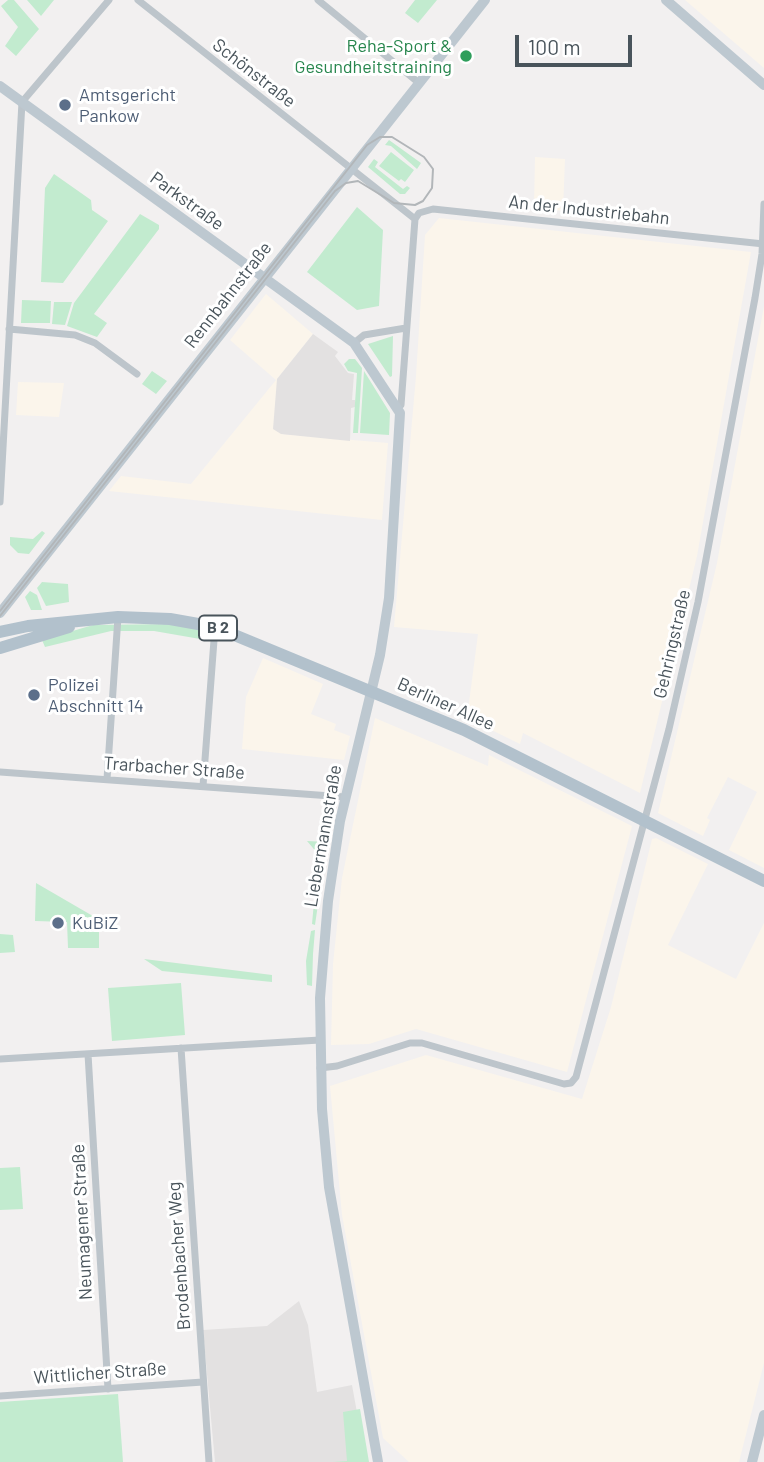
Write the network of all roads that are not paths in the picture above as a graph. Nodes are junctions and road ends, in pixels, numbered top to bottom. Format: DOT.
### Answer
graph roads {
  1 [pos="109,0"];
  2 [pos="138,0"];
  3 [pos="318,0"];
  4 [pos="485,0"];
  5 [pos="666,0"];
  6 [pos="419,83"];
  7 [pos="764,85"];
  8 [pos="0,86"];
  9 [pos="22,102"];
  10 [pos="352,169"];
  11 [pos="764,204"];
  12 [pos="415,219"];
  13 [pos="763,244"];
  14 [pos="264,279"];
  15 [pos="406,328"];
  16 [pos="9,329"];
  17 [pos="354,343"];
  18 [pos="137,374"];
  19 [pos="398,407"];
  20 [pos="0,502"];
  21 [pos="0,613"];
  22 [pos="118,617"];
  23 [pos="96,619"];
  24 [pos="215,627"];
  25 [pos="0,632"];
  26 [pos="0,648"];
  27 [pos="370,690"];
  28 [pos="0,772"];
  29 [pos="107,779"];
  30 [pos="203,786"];
  31 [pos="345,797"];
  32 [pos="645,820"];
  33 [pos="764,881"];
  34 [pos="320,1040"];
  35 [pos="181,1048"];
  36 [pos="88,1054"];
  37 [pos="0,1059"];
  38 [pos="320,1068"];
  39 [pos="203,1382"];
  40 [pos="108,1389"];
  41 [pos="0,1395"];
  42 [pos="764,1415"];
  43 [pos="209,1462"];
  44 [pos="378,1462"];
  45 [pos="752,1462"];
  1 -- 9 [label="street"];
  2 -- 10 [label="street, Schönstraße"];
  3 -- 6 [label="street"];
  4 -- 6 [label="street, Rennbahnstraße"];
  5 -- 7 [label="street"];
  6 -- 10 [label="street, Rennbahnstraße"];
  8 -- 9 [label="street, Parkstraße"];
  9 -- 14 [label="street, Parkstraße"];
  9 -- 16 [label="street"];
  10 -- 12 [label="street, Schönstraße"];
  10 -- 14 [label="street, Rennbahnstraße"];
  11 -- 13 [label="street, Gehringstraße"];
  12 -- 13 [label="street, An der Industriebahn"];
  12 -- 15 [label="street, Liebermannstraße"];
  13 -- 32 [label="street, Gehringstraße"];
  14 -- 17 [label="street, Parkstraße"];
  14 -- 21 [label="street, Rennbahnstraße"];
  15 -- 17 [label="street"];
  15 -- 19 [label="street, Liebermannstraße"];
  16 -- 18 [label="street"];
  16 -- 20 [label="street"];
  17 -- 19 [label="street, Parkstraße"];
  19 -- 27 [label="street, Liebermannstraße"];
  22 -- 23 [label="main road, Berliner Allee / B 2"];
  22 -- 24 [label="main road, Berliner Allee / B 2"];
  22 -- 29 [label="street"];
  23 -- 25 [label="main road, Berliner Allee / B 2"];
  23 -- 26 [label="main road, Berliner Allee / B 2"];
  24 -- 27 [label="main road, Berliner Allee / B 2"];
  24 -- 30 [label="street"];
  27 -- 31 [label="street, Liebermannstraße"];
  27 -- 32 [label="main road, Berliner Allee / B 2"];
  28 -- 29 [label="street, Trarbacher Straße"];
  29 -- 30 [label="street, Trarbacher Straße"];
  30 -- 31 [label="street, Trarbacher Straße"];
  31 -- 34 [label="street, Liebermannstraße"];
  32 -- 33 [label="main road, Berliner Allee / B 2"];
  32 -- 38 [label="street, Gehringstraße"];
  34 -- 35 [label="street"];
  34 -- 38 [label="street, Liebermannstraße"];
  35 -- 36 [label="street"];
  35 -- 39 [label="street, Brodenbacher Weg"];
  36 -- 37 [label="street"];
  36 -- 40 [label="street, Neumagener Straße"];
  38 -- 44 [label="street, Liebermannstraße"];
  39 -- 40 [label="street, Wittlicher Straße"];
  39 -- 43 [label="street, Brodenbacher Weg"];
  40 -- 41 [label="street, Wittlicher Straße"];
  42 -- 45 [label="street"];
}
